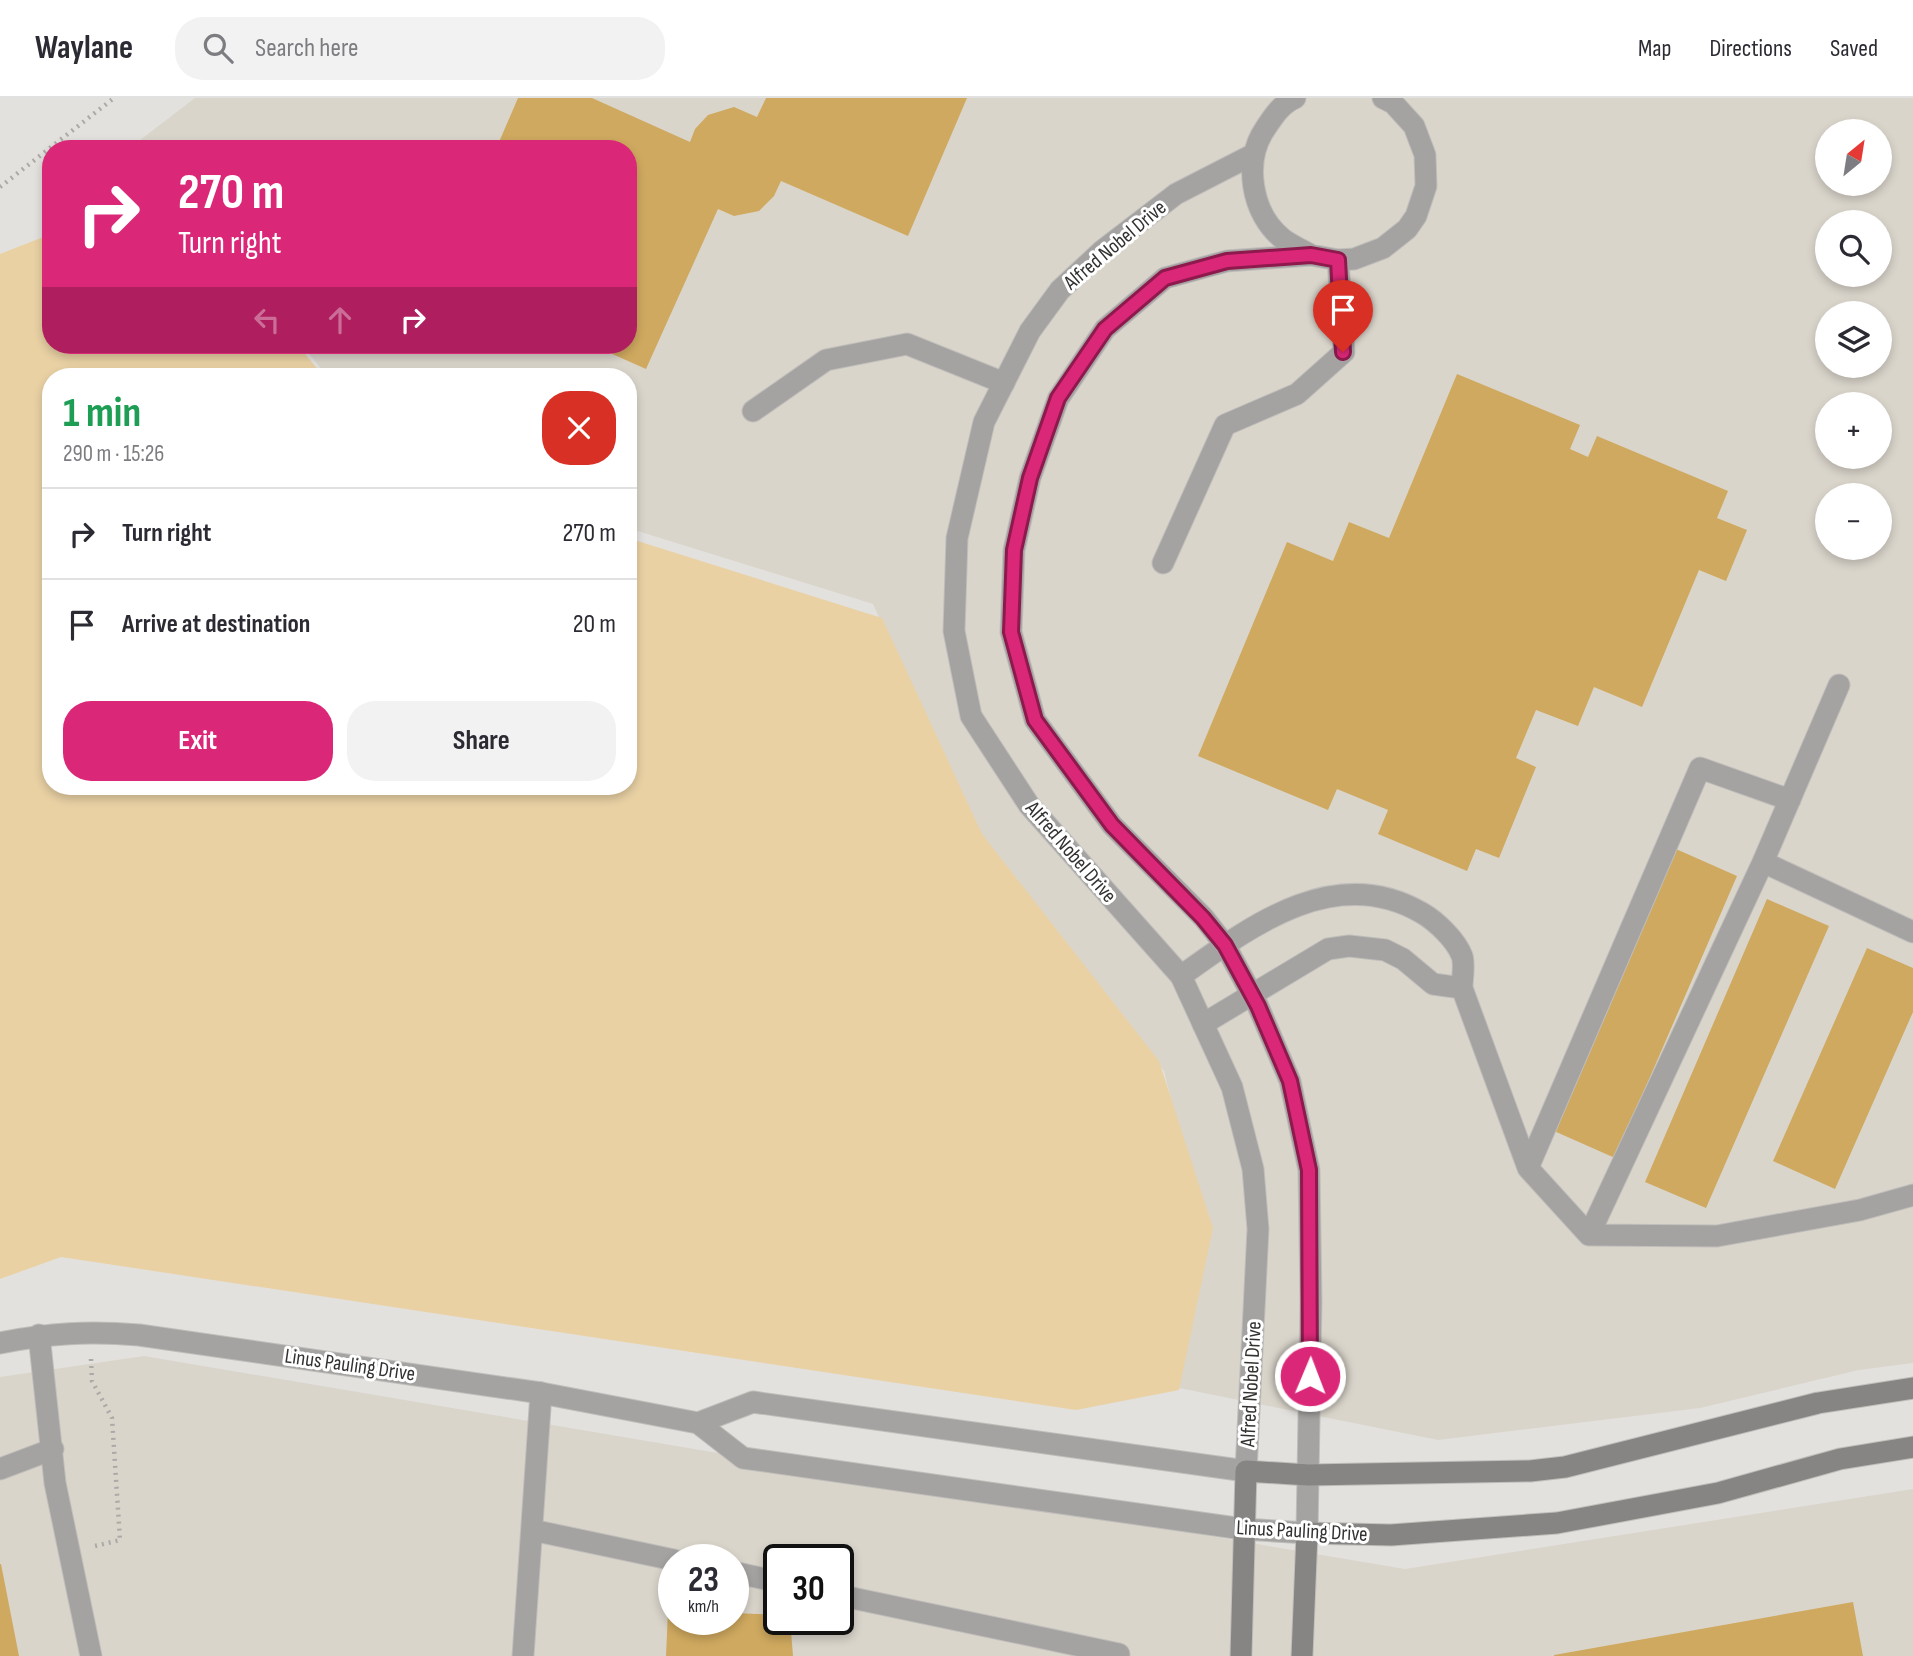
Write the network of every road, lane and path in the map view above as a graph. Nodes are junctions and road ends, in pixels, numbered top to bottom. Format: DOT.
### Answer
graph roads {
  1 [pos="114,98"];
  2 [pos="1295,98"];
  3 [pos="1383,98"];
  4 [pos="60,140"];
  5 [pos="42,154"];
  6 [pos="1254,154"];
  7 [pos="0,187"];
  8 [pos="1311,255"];
  9 [pos="1338,260"];
  10 [pos="1004,383"];
  11 [pos="753,411"];
  12 [pos="1163,564"];
  13 [pos="1839,685"];
  14 [pos="1790,800"];
  15 [pos="1763,862"];
  16 [pos="1913,932"];
  17 [pos="1225,945"];
  18 [pos="1181,976"];
  19 [pos="1462,988"];
  20 [pos="1252,995"];
  21 [pos="1203,1024"];
  22 [pos="1528,1168"];
  23 [pos="1913,1195"];
  24 [pos="1589,1235"];
  25 [pos="89,1331"];
  26 [pos="39,1335"];
  27 [pos="0,1343"];
  28 [pos="1913,1388"];
  29 [pos="541,1393"];
  30 [pos="698,1423"];
  31 [pos="1913,1447"];
  32 [pos="53,1449"];
  33 [pos="0,1469"];
  34 [pos="1246,1471"];
  35 [pos="1308,1475"];
  36 [pos="532,1530"];
  37 [pos="1242,1530"];
  38 [pos="1307,1533"];
  39 [pos="70,1553"];
  40 [pos="658,1557"];
  41 [pos="854,1598"];
  42 [pos="91,1656"];
  43 [pos="523,1656"];
  44 [pos="1119,1656"];
  45 [pos="1241,1656"];
  46 [pos="1302,1656"];
  1 -- 4 [label="path"];
  2 -- 6 [label="street"];
  3 -- 9 [label="street"];
  5 -- 7 [label="path"];
  6 -- 8 [label="street"];
  6 -- 10 [label="street, Alfred Nobel Drive"];
  8 -- 9 [label="street"];
  8 -- 17 [label="street"];
  9 -- 12 [label="street"];
  10 -- 11 [label="street"];
  10 -- 18 [label="street, Alfred Nobel Drive"];
  13 -- 14 [label="street"];
  14 -- 15 [label="street"];
  14 -- 22 [label="street"];
  15 -- 16 [label="street"];
  15 -- 24 [label="street"];
  17 -- 18 [label="street"];
  17 -- 19 [label="street"];
  17 -- 20 [label="street"];
  18 -- 21 [label="street, Alfred Nobel Drive"];
  19 -- 20 [label="street"];
  19 -- 22 [label="street"];
  20 -- 21 [label="street"];
  20 -- 35 [label="street"];
  21 -- 34 [label="street, Alfred Nobel Drive"];
  22 -- 24 [label="street"];
  23 -- 24 [label="street"];
  25 -- 26 [label="street, Linus Pauling Drive"];
  25 -- 29 [label="street, Linus Pauling Drive"];
  25 -- 39 [label="path"];
  26 -- 27 [label="street, Linus Pauling Drive"];
  26 -- 32 [label="street"];
  28 -- 35 [label="street"];
  29 -- 30 [label="street, Linus Pauling Drive"];
  29 -- 36 [label="street"];
  30 -- 34 [label="street"];
  30 -- 37 [label="street, Linus Pauling Drive"];
  31 -- 38 [label="street, Linus Pauling Drive"];
  32 -- 33 [label="street"];
  32 -- 39 [label="street"];
  34 -- 35 [label="street"];
  34 -- 37 [label="street, Alfred Nobel Drive"];
  35 -- 38 [label="street"];
  36 -- 40 [label="street"];
  36 -- 43 [label="street"];
  37 -- 38 [label="street, Linus Pauling Drive"];
  37 -- 45 [label="street, Alfred Nobel Drive"];
  38 -- 46 [label="street"];
  39 -- 42 [label="street"];
  41 -- 44 [label="street"];
}
